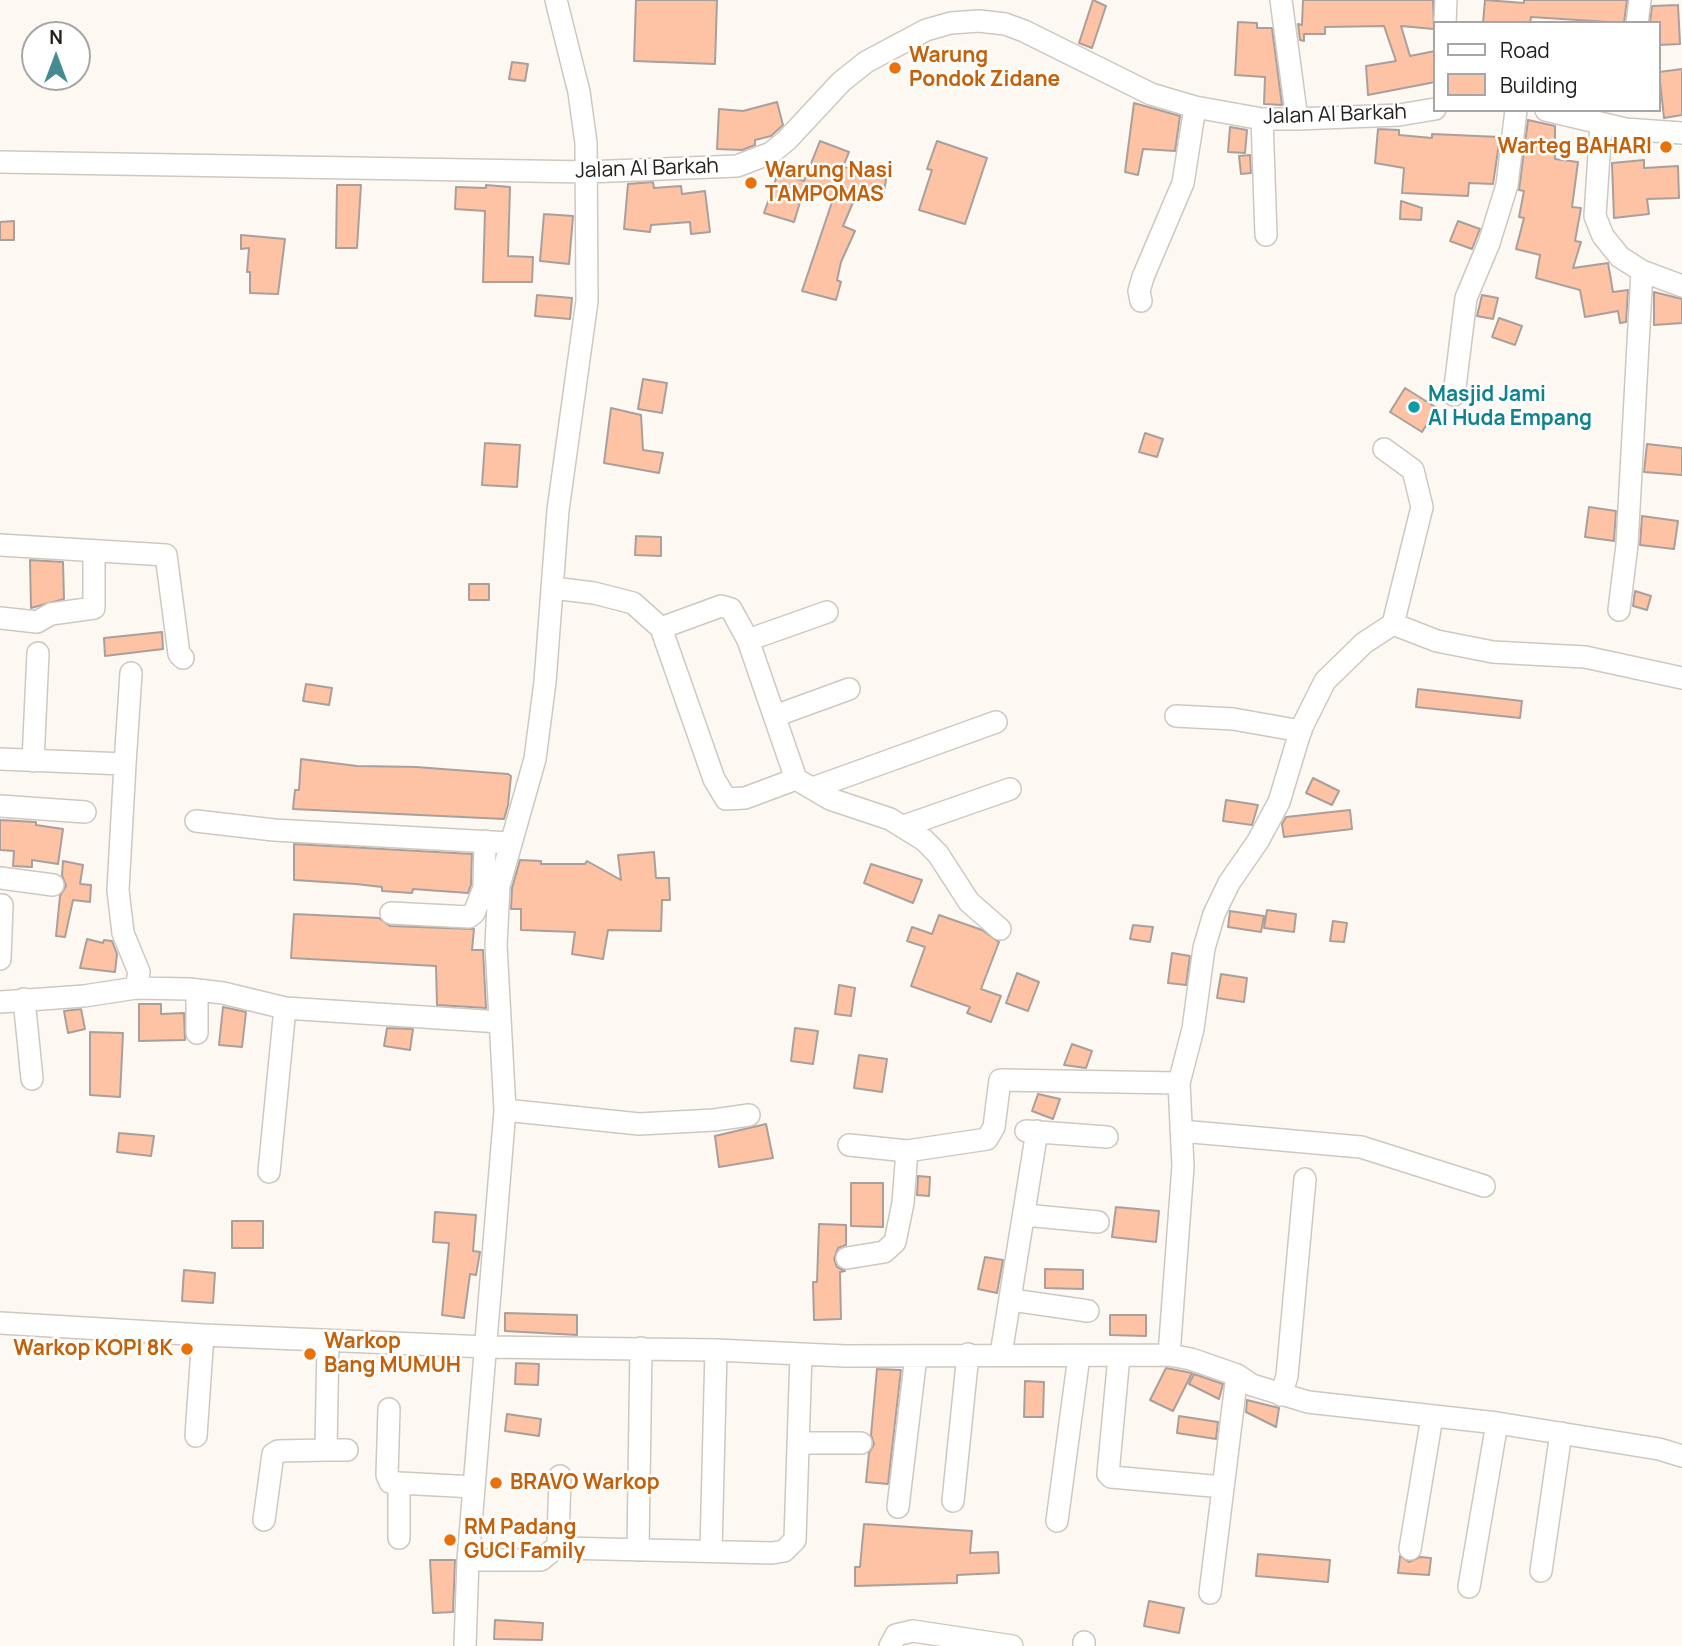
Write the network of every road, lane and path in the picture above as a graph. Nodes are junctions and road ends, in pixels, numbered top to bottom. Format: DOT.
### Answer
graph roads {
  1 [pos="556,0"];
  2 [pos="1282,0"];
  3 [pos="1446,0"];
  4 [pos="1640,0"];
  5 [pos="1445,21"];
  6 [pos="1637,21"];
  7 [pos="1195,107"];
  8 [pos="1434,109"];
  9 [pos="1516,112"];
  10 [pos="1554,112"];
  11 [pos="1262,119"];
  12 [pos="1297,119"];
  13 [pos="1626,120"];
  14 [pos="1601,124"];
  15 [pos="1682,133"];
  16 [pos="0,162"];
  17 [pos="587,172"];
  18 [pos="1266,235"];
  19 [pos="1642,271"];
  20 [pos="1682,286"];
  21 [pos="1141,301"];
  22 [pos="1454,395"];
  23 [pos="1384,449"];
  24 [pos="0,545"];
  25 [pos="94,553"];
  26 [pos="553,588"];
  27 [pos="1619,610"];
  28 [pos="827,612"];
  29 [pos="0,618"];
  30 [pos="1393,624"];
  31 [pos="661,628"];
  32 [pos="748,640"];
  33 [pos="38,653"];
  34 [pos="183,659"];
  35 [pos="131,673"];
  36 [pos="1682,678"];
  37 [pos="849,689"];
  38 [pos="775,716"];
  39 [pos="1176,716"];
  40 [pos="996,722"];
  41 [pos="1301,731"];
  42 [pos="0,759"];
  43 [pos="33,761"];
  44 [pos="125,764"];
  45 [pos="805,784"];
  46 [pos="1010,789"];
  47 [pos="0,806"];
  48 [pos="85,812"];
  49 [pos="196,821"];
  50 [pos="904,826"];
  51 [pos="485,841"];
  52 [pos="510,843"];
  53 [pos="0,878"];
  54 [pos="53,885"];
  55 [pos="2,905"];
  56 [pos="391,913"];
  57 [pos="1000,929"];
  58 [pos="0,959"];
  59 [pos="136,988"];
  60 [pos="197,990"];
  61 [pos="24,999"];
  62 [pos="0,1002"];
  63 [pos="285,1008"];
  64 [pos="500,1022"];
  65 [pos="197,1033"];
  66 [pos="32,1079"];
  67 [pos="1179,1083"];
  68 [pos="505,1110"];
  69 [pos="748,1115"];
  70 [pos="1181,1132"];
  71 [pos="1107,1137"];
  72 [pos="849,1145"];
  73 [pos="907,1151"];
  74 [pos="269,1172"];
  75 [pos="1305,1179"];
  76 [pos="1484,1186"];
  77 [pos="1025,1215"];
  78 [pos="1098,1222"];
  79 [pos="848,1258"];
  80 [pos="1012,1300"];
  81 [pos="1088,1311"];
  82 [pos="0,1323"];
  83 [pos="203,1335"];
  84 [pos="328,1341"];
  85 [pos="487,1347"];
  86 [pos="641,1348"];
  87 [pos="716,1350"];
  88 [pos="801,1354"];
  89 [pos="968,1354"];
  90 [pos="1001,1354"];
  91 [pos="1169,1355"];
  92 [pos="916,1356"];
  93 [pos="1079,1356"];
  94 [pos="1119,1356"];
  95 [pos="1237,1375"];
  96 [pos="1281,1395"];
  97 [pos="389,1409"];
  98 [pos="1433,1417"];
  99 [pos="1497,1423"];
  100 [pos="1561,1433"];
  101 [pos="196,1436"];
  102 [pos="798,1443"];
  103 [pos="861,1443"];
  104 [pos="1682,1456"];
  105 [pos="560,1476"];
  106 [pos="399,1483"];
  107 [pos="474,1487"];
  108 [pos="1223,1487"];
  109 [pos="953,1500"];
  110 [pos="898,1507"];
  111 [pos="264,1520"];
  112 [pos="1058,1521"];
  113 [pos="399,1538"];
  114 [pos="559,1545"];
  115 [pos="1410,1549"];
  116 [pos="638,1550"];
  117 [pos="711,1550"];
  118 [pos="468,1560"];
  119 [pos="1541,1571"];
  120 [pos="1469,1587"];
  121 [pos="1210,1593"];
  122 [pos="465,1646"];
  123 [pos="890,1646"];
  124 [pos="1012,1646"];
  1 -- 17 [label="street"];
  2 -- 12 [label="street"];
  3 -- 5 [label="street"];
  4 -- 6 [label="street"];
  7 -- 11 [label="street, Jalan Al Barkah"];
  7 -- 17 [label="street, Jalan Al Barkah"];
  7 -- 21 [label="street"];
  8 -- 12 [label="street, Jalan Al Barkah"];
  9 -- 22 [label="street"];
  10 -- 14 [label="street"];
  11 -- 12 [label="street, Jalan Al Barkah"];
  11 -- 18 [label="street"];
  13 -- 14 [label="street"];
  13 -- 15 [label="street"];
  14 -- 19 [label="street"];
  16 -- 17 [label="street, Jalan Al Barkah"];
  17 -- 26 [label="street"];
  19 -- 20 [label="street"];
  19 -- 27 [label="street"];
  23 -- 30 [label="street"];
  24 -- 25 [label="street"];
  25 -- 29 [label="street"];
  25 -- 34 [label="street"];
  26 -- 31 [label="street"];
  26 -- 52 [label="street"];
  28 -- 32 [label="street"];
  30 -- 36 [label="street"];
  30 -- 41 [label="street"];
  31 -- 32 [label="street"];
  31 -- 45 [label="street"];
  32 -- 38 [label="street"];
  33 -- 43 [label="street"];
  35 -- 44 [label="street"];
  37 -- 38 [label="street"];
  38 -- 45 [label="street"];
  39 -- 41 [label="street"];
  40 -- 45 [label="street"];
  41 -- 67 [label="street"];
  42 -- 43 [label="street"];
  43 -- 44 [label="street"];
  44 -- 59 [label="street"];
  45 -- 50 [label="street"];
  46 -- 50 [label="street"];
  47 -- 48 [label="street"];
  49 -- 51 [label="street"];
  50 -- 57 [label="street"];
  51 -- 52 [label="street"];
  51 -- 56 [label="street"];
  52 -- 64 [label="street"];
  53 -- 54 [label="street"];
  55 -- 58 [label="street"];
  59 -- 60 [label="street"];
  59 -- 61 [label="street"];
  60 -- 63 [label="street"];
  60 -- 65 [label="street"];
  61 -- 62 [label="street"];
  61 -- 66 [label="street"];
  63 -- 64 [label="street"];
  63 -- 74 [label="street"];
  64 -- 68 [label="street"];
  67 -- 70 [label="street"];
  67 -- 73 [label="street"];
  68 -- 69 [label="street"];
  68 -- 85 [label="street"];
  70 -- 76 [label="street"];
  70 -- 91 [label="street"];
  71 -- 77 [label="street"];
  72 -- 73 [label="street"];
  73 -- 79 [label="street"];
  75 -- 96 [label="street"];
  77 -- 78 [label="street"];
  77 -- 80 [label="street"];
  80 -- 81 [label="street"];
  80 -- 90 [label="street"];
  82 -- 83 [label="street"];
  83 -- 84 [label="street"];
  83 -- 101 [label="street"];
  84 -- 85 [label="street"];
  84 -- 111 [label="street"];
  85 -- 86 [label="street"];
  85 -- 107 [label="street"];
  86 -- 87 [label="street"];
  86 -- 116 [label="street"];
  87 -- 88 [label="street"];
  87 -- 117 [label="street"];
  88 -- 92 [label="street"];
  88 -- 102 [label="street"];
  89 -- 90 [label="street"];
  89 -- 92 [label="street"];
  89 -- 109 [label="street"];
  90 -- 93 [label="street"];
  91 -- 94 [label="street"];
  91 -- 95 [label="street"];
  92 -- 110 [label="street"];
  93 -- 94 [label="street"];
  93 -- 112 [label="street"];
  94 -- 108 [label="street"];
  95 -- 96 [label="street"];
  95 -- 108 [label="street"];
  96 -- 98 [label="street"];
  97 -- 106 [label="street"];
  98 -- 99 [label="street"];
  98 -- 115 [label="street"];
  99 -- 100 [label="street"];
  99 -- 120 [label="street"];
  100 -- 104 [label="street"];
  100 -- 119 [label="street"];
  102 -- 103 [label="street"];
  102 -- 117 [label="street"];
  105 -- 114 [label="street"];
  106 -- 107 [label="street"];
  106 -- 113 [label="street"];
  107 -- 118 [label="street"];
  108 -- 121 [label="street"];
  114 -- 116 [label="street"];
  114 -- 118 [label="street"];
  116 -- 117 [label="street"];
  118 -- 122 [label="street"];
  123 -- 124 [label="street"];
}
